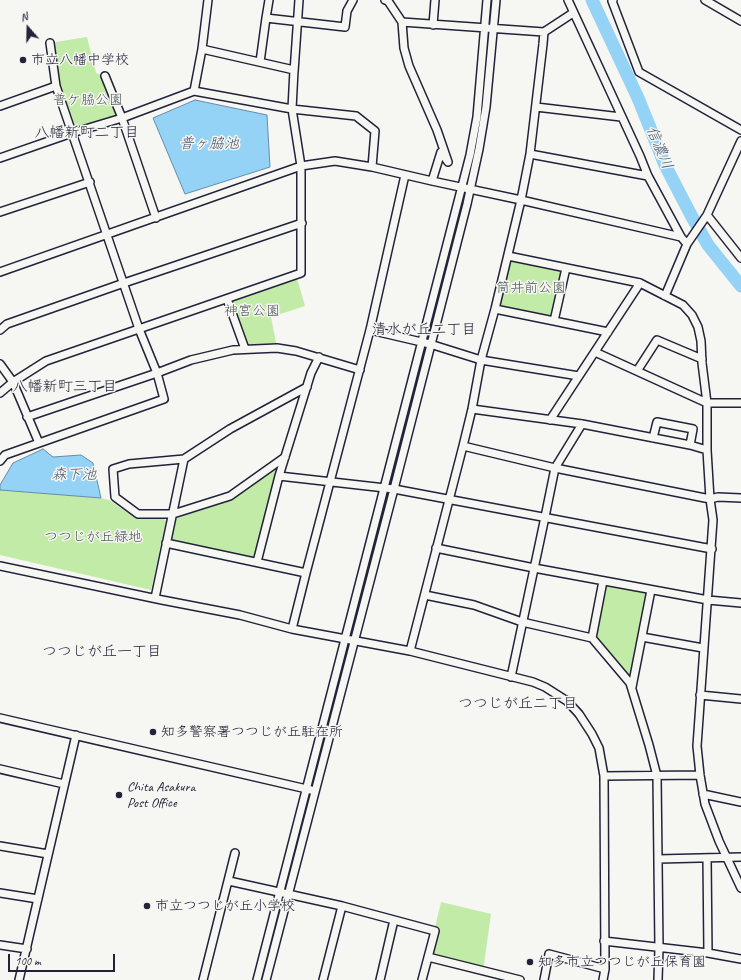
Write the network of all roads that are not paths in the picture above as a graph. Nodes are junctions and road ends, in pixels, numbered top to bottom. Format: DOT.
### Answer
graph roads {
  1 [pos="208,0"];
  2 [pos="269,0"];
  3 [pos="299,0"];
  4 [pos="353,0"];
  5 [pos="387,0"];
  6 [pos="435,0"];
  7 [pos="487,0"];
  8 [pos="496,0"];
  9 [pos="568,0"];
  10 [pos="613,0"];
  11 [pos="705,0"];
  12 [pos="574,13"];
  13 [pos="266,18"];
  14 [pos="297,21"];
  15 [pos="741,21"];
  16 [pos="402,22"];
  17 [pos="433,25"];
  18 [pos="484,29"];
  19 [pos="493,30"];
  20 [pos="544,32"];
  21 [pos="50,43"];
  22 [pos="202,49"];
  23 [pos="260,62"];
  24 [pos="294,72"];
  25 [pos="105,76"];
  26 [pos="56,86"];
  27 [pos="194,91"];
  28 [pos="0,106"];
  29 [pos="536,107"];
  30 [pos="292,109"];
  31 [pos="621,117"];
  32 [pos="122,118"];
  33 [pos="741,130"];
  34 [pos="72,133"];
  35 [pos="741,141"];
  36 [pos="739,151"];
  37 [pos="530,154"];
  38 [pos="0,158"];
  39 [pos="302,166"];
  40 [pos="372,167"];
  41 [pos="405,175"];
  42 [pos="648,176"];
  43 [pos="432,181"];
  44 [pos="90,182"];
  45 [pos="466,188"];
  46 [pos="521,200"];
  47 [pos="0,212"];
  48 [pos="707,215"];
  49 [pos="156,218"];
  50 [pos="302,223"];
  51 [pos="107,234"];
  52 [pos="681,237"];
  53 [pos="690,241"];
  54 [pos="508,256"];
  55 [pos="741,258"];
  56 [pos="566,268"];
  57 [pos="0,272"];
  58 [pos="124,283"];
  59 [pos="640,283"];
  60 [pos="664,296"];
  61 [pos="226,298"];
  62 [pos="495,309"];
  63 [pos="554,321"];
  64 [pos="139,329"];
  65 [pos="0,330"];
  66 [pos="370,330"];
  67 [pos="608,332"];
  68 [pos="422,342"];
  69 [pos="430,344"];
  70 [pos="245,349"];
  71 [pos="595,352"];
  72 [pos="319,357"];
  73 [pos="702,359"];
  74 [pos="481,360"];
  75 [pos="0,364"];
  76 [pos="360,370"];
  77 [pos="637,371"];
  78 [pos="157,373"];
  79 [pos="579,376"];
  80 [pos="13,382"];
  81 [pos="307,387"];
  82 [pos="0,393"];
  83 [pos="707,403"];
  84 [pos="741,403"];
  85 [pos="472,409"];
  86 [pos="27,417"];
  87 [pos="550,420"];
  88 [pos="582,424"];
  89 [pos="653,438"];
  90 [pos="39,443"];
  91 [pos="690,445"];
  92 [pos="463,446"];
  93 [pos="707,450"];
  94 [pos="285,457"];
  95 [pos="184,459"];
  96 [pos="0,461"];
  97 [pos="555,468"];
  98 [pos="279,476"];
  99 [pos="330,482"];
  100 [pos="384,488"];
  101 [pos="394,489"];
  102 [pos="741,498"];
  103 [pos="710,499"];
  104 [pos="448,500"];
  105 [pos="172,514"];
  106 [pos="545,517"];
  107 [pos="166,543"];
  108 [pos="436,548"];
  109 [pos="712,549"];
  110 [pos="257,562"];
  111 [pos="0,566"];
  112 [pos="534,568"];
  113 [pos="306,573"];
  114 [pos="603,581"];
  115 [pos="652,590"];
  116 [pos="425,595"];
  117 [pos="155,598"];
  118 [pos="708,600"];
  119 [pos="741,603"];
  120 [pos="522,622"];
  121 [pos="292,629"];
  122 [pos="642,637"];
  123 [pos="592,638"];
  124 [pos="345,639"];
  125 [pos="354,641"];
  126 [pos="703,648"];
  127 [pos="410,651"];
  128 [pos="511,676"];
  129 [pos="632,687"];
  130 [pos="700,695"];
  131 [pos="741,699"];
  132 [pos="0,718"];
  133 [pos="76,735"];
  134 [pos="0,769"];
  135 [pos="700,775"];
  136 [pos="604,776"];
  137 [pos="657,776"];
  138 [pos="64,784"];
  139 [pos="306,789"];
  140 [pos="315,791"];
  141 [pos="704,794"];
  142 [pos="741,802"];
  143 [pos="0,846"];
  144 [pos="235,853"];
  145 [pos="48,854"];
  146 [pos="741,857"];
  147 [pos="707,858"];
  148 [pos="727,858"];
  149 [pos="658,859"];
  150 [pos="228,881"];
  151 [pos="741,888"];
  152 [pos="280,892"];
  153 [pos="0,893"];
  154 [pos="289,894"];
  155 [pos="38,899"];
  156 [pos="342,906"];
  157 [pos="394,920"];
  158 [pos="604,941"];
  159 [pos="0,945"];
  160 [pos="659,948"];
  161 [pos="27,949"];
  162 [pos="708,953"];
  163 [pos="428,957"];
  164 [pos="741,959"];
  165 [pos="605,969"];
  166 [pos="19,980"];
  167 [pos="203,980"];
  168 [pos="257,980"];
  169 [pos="266,980"];
  170 [pos="323,980"];
  171 [pos="380,980"];
  172 [pos="422,980"];
  173 [pos="520,980"];
  174 [pos="544,980"];
  175 [pos="603,980"];
  176 [pos="658,980"];
  1 -- 22 [label="street"];
  2 -- 13 [label="street"];
  3 -- 14 [label="street"];
  4 -- 14 [label="street"];
  5 -- 16 [label="street"];
  6 -- 17 [label="street"];
  7 -- 18 [label="street"];
  8 -- 19 [label="street"];
  9 -- 12 [label="street"];
  10 -- 33 [label="street"];
  11 -- 15 [label="street"];
  12 -- 20 [label="street"];
  12 -- 31 [label="street"];
  13 -- 14 [label="street"];
  13 -- 23 [label="street"];
  14 -- 24 [label="street"];
  16 -- 17 [label="street"];
  16 -- 43 [label="street"];
  17 -- 18 [label="street"];
  18 -- 19 [label="street"];
  18 -- 45 [label="street"];
  19 -- 20 [label="street"];
  19 -- 45 [label="street"];
  20 -- 29 [label="street"];
  21 -- 26 [label="street"];
  22 -- 23 [label="street"];
  22 -- 27 [label="street"];
  23 -- 24 [label="street"];
  24 -- 30 [label="street"];
  25 -- 32 [label="street"];
  26 -- 28 [label="street"];
  26 -- 34 [label="street"];
  27 -- 30 [label="street"];
  27 -- 32 [label="street"];
  29 -- 31 [label="street"];
  29 -- 37 [label="street"];
  30 -- 39 [label="street"];
  30 -- 40 [label="street"];
  31 -- 42 [label="street"];
  32 -- 34 [label="street"];
  32 -- 49 [label="street"];
  34 -- 38 [label="street"];
  34 -- 44 [label="street"];
  35 -- 36 [label="street"];
  36 -- 48 [label="street"];
  37 -- 42 [label="street"];
  37 -- 46 [label="street"];
  39 -- 40 [label="street"];
  39 -- 49 [label="street"];
  39 -- 50 [label="street"];
  40 -- 41 [label="street"];
  41 -- 43 [label="street"];
  41 -- 66 [label="street"];
  42 -- 52 [label="street"];
  43 -- 45 [label="street"];
  44 -- 47 [label="street"];
  44 -- 51 [label="street"];
  45 -- 46 [label="street"];
  45 -- 68 [label="street"];
  45 -- 69 [label="street"];
  46 -- 52 [label="street"];
  46 -- 54 [label="street"];
  48 -- 53 [label="street"];
  48 -- 55 [label="street"];
  49 -- 51 [label="street"];
  50 -- 58 [label="street"];
  50 -- 61 [label="street"];
  51 -- 57 [label="street"];
  51 -- 58 [label="street"];
  52 -- 53 [label="street"];
  53 -- 60 [label="street"];
  54 -- 56 [label="street"];
  54 -- 62 [label="street"];
  56 -- 59 [label="street"];
  56 -- 63 [label="street"];
  58 -- 64 [label="street"];
  58 -- 65 [label="street"];
  59 -- 60 [label="street"];
  59 -- 67 [label="street"];
  60 -- 73 [label="street"];
  61 -- 64 [label="street"];
  61 -- 70 [label="street"];
  62 -- 63 [label="street"];
  62 -- 74 [label="street"];
  63 -- 67 [label="street"];
  64 -- 78 [label="street"];
  64 -- 80 [label="street"];
  66 -- 68 [label="street"];
  66 -- 76 [label="street"];
  67 -- 71 [label="street"];
  68 -- 69 [label="street"];
  68 -- 100 [label="street"];
  69 -- 74 [label="street"];
  69 -- 101 [label="street"];
  70 -- 72 [label="street"];
  70 -- 78 [label="street"];
  71 -- 77 [label="street"];
  71 -- 79 [label="street"];
  72 -- 76 [label="street"];
  72 -- 81 [label="street"];
  73 -- 77 [label="street"];
  73 -- 83 [label="street"];
  74 -- 79 [label="street"];
  74 -- 85 [label="street"];
  75 -- 80 [label="street"];
  76 -- 99 [label="street"];
  77 -- 83 [label="street"];
  78 -- 86 [label="street"];
  78 -- 90 [label="street"];
  79 -- 87 [label="street"];
  80 -- 82 [label="street"];
  80 -- 86 [label="street"];
  81 -- 94 [label="street"];
  81 -- 95 [label="street"];
  83 -- 84 [label="street"];
  83 -- 93 [label="street"];
  85 -- 87 [label="street"];
  85 -- 92 [label="street"];
  86 -- 90 [label="street"];
  87 -- 88 [label="street"];
  88 -- 89 [label="street"];
  88 -- 97 [label="street"];
  89 -- 91 [label="street"];
  89 -- 91 [label="street"];
  90 -- 96 [label="street"];
  91 -- 93 [label="street"];
  92 -- 97 [label="street"];
  92 -- 104 [label="street"];
  93 -- 103 [label="street"];
  94 -- 98 [label="street"];
  94 -- 105 [label="street"];
  95 -- 105 [label="street"];
  95 -- 105 [label="street"];
  97 -- 103 [label="street"];
  97 -- 106 [label="street"];
  98 -- 99 [label="street"];
  98 -- 110 [label="street"];
  99 -- 100 [label="street"];
  99 -- 113 [label="street"];
  100 -- 101 [label="street"];
  100 -- 124 [label="street"];
  101 -- 104 [label="street"];
  101 -- 125 [label="street"];
  102 -- 103 [label="street"];
  103 -- 109 [label="street"];
  104 -- 106 [label="street"];
  104 -- 108 [label="street"];
  105 -- 107 [label="street"];
  106 -- 109 [label="street"];
  106 -- 112 [label="street"];
  107 -- 110 [label="street"];
  107 -- 117 [label="street"];
  108 -- 112 [label="street"];
  108 -- 116 [label="street"];
  109 -- 118 [label="street"];
  110 -- 113 [label="street"];
  111 -- 117 [label="street"];
  112 -- 114 [label="street"];
  112 -- 120 [label="street"];
  113 -- 121 [label="street"];
  114 -- 115 [label="street"];
  114 -- 123 [label="street"];
  115 -- 118 [label="street"];
  115 -- 122 [label="street"];
  116 -- 120 [label="street"];
  116 -- 127 [label="street"];
  117 -- 121 [label="street"];
  118 -- 119 [label="street"];
  118 -- 126 [label="street"];
  120 -- 123 [label="street"];
  120 -- 128 [label="street"];
  121 -- 124 [label="street"];
  122 -- 126 [label="street"];
  122 -- 129 [label="street"];
  123 -- 129 [label="street"];
  124 -- 125 [label="street"];
  124 -- 139 [label="street"];
  125 -- 127 [label="street"];
  125 -- 140 [label="street"];
  126 -- 130 [label="street"];
  127 -- 128 [label="street"];
  128 -- 136 [label="street"];
  129 -- 137 [label="street"];
  130 -- 131 [label="street"];
  130 -- 135 [label="street"];
  132 -- 133 [label="street"];
  133 -- 138 [label="street"];
  133 -- 139 [label="street"];
  134 -- 138 [label="street"];
  135 -- 137 [label="street"];
  135 -- 141 [label="street"];
  136 -- 137 [label="street"];
  136 -- 158 [label="street"];
  137 -- 149 [label="street"];
  138 -- 145 [label="street"];
  139 -- 140 [label="street"];
  139 -- 152 [label="street"];
  140 -- 154 [label="street"];
  141 -- 142 [label="street"];
  141 -- 148 [label="street"];
  143 -- 145 [label="street"];
  144 -- 150 [label="street"];
  145 -- 155 [label="street"];
  146 -- 148 [label="street"];
  147 -- 148 [label="street"];
  147 -- 149 [label="street"];
  147 -- 162 [label="street"];
  148 -- 151 [label="street"];
  149 -- 160 [label="street"];
  150 -- 152 [label="street"];
  150 -- 167 [label="street"];
  152 -- 154 [label="street"];
  152 -- 168 [label="street"];
  153 -- 155 [label="street"];
  154 -- 156 [label="street"];
  154 -- 169 [label="street"];
  155 -- 161 [label="street"];
  156 -- 157 [label="street"];
  156 -- 170 [label="street"];
  157 -- 163 [label="street"];
  157 -- 171 [label="street"];
  158 -- 160 [label="street"];
  158 -- 165 [label="street"];
  159 -- 161 [label="street"];
  160 -- 162 [label="street"];
  160 -- 176 [label="street"];
  161 -- 166 [label="street"];
  162 -- 164 [label="street"];
  163 -- 172 [label="street"];
  163 -- 173 [label="street"];
  165 -- 174 [label="street"];
  165 -- 175 [label="street"];
}
